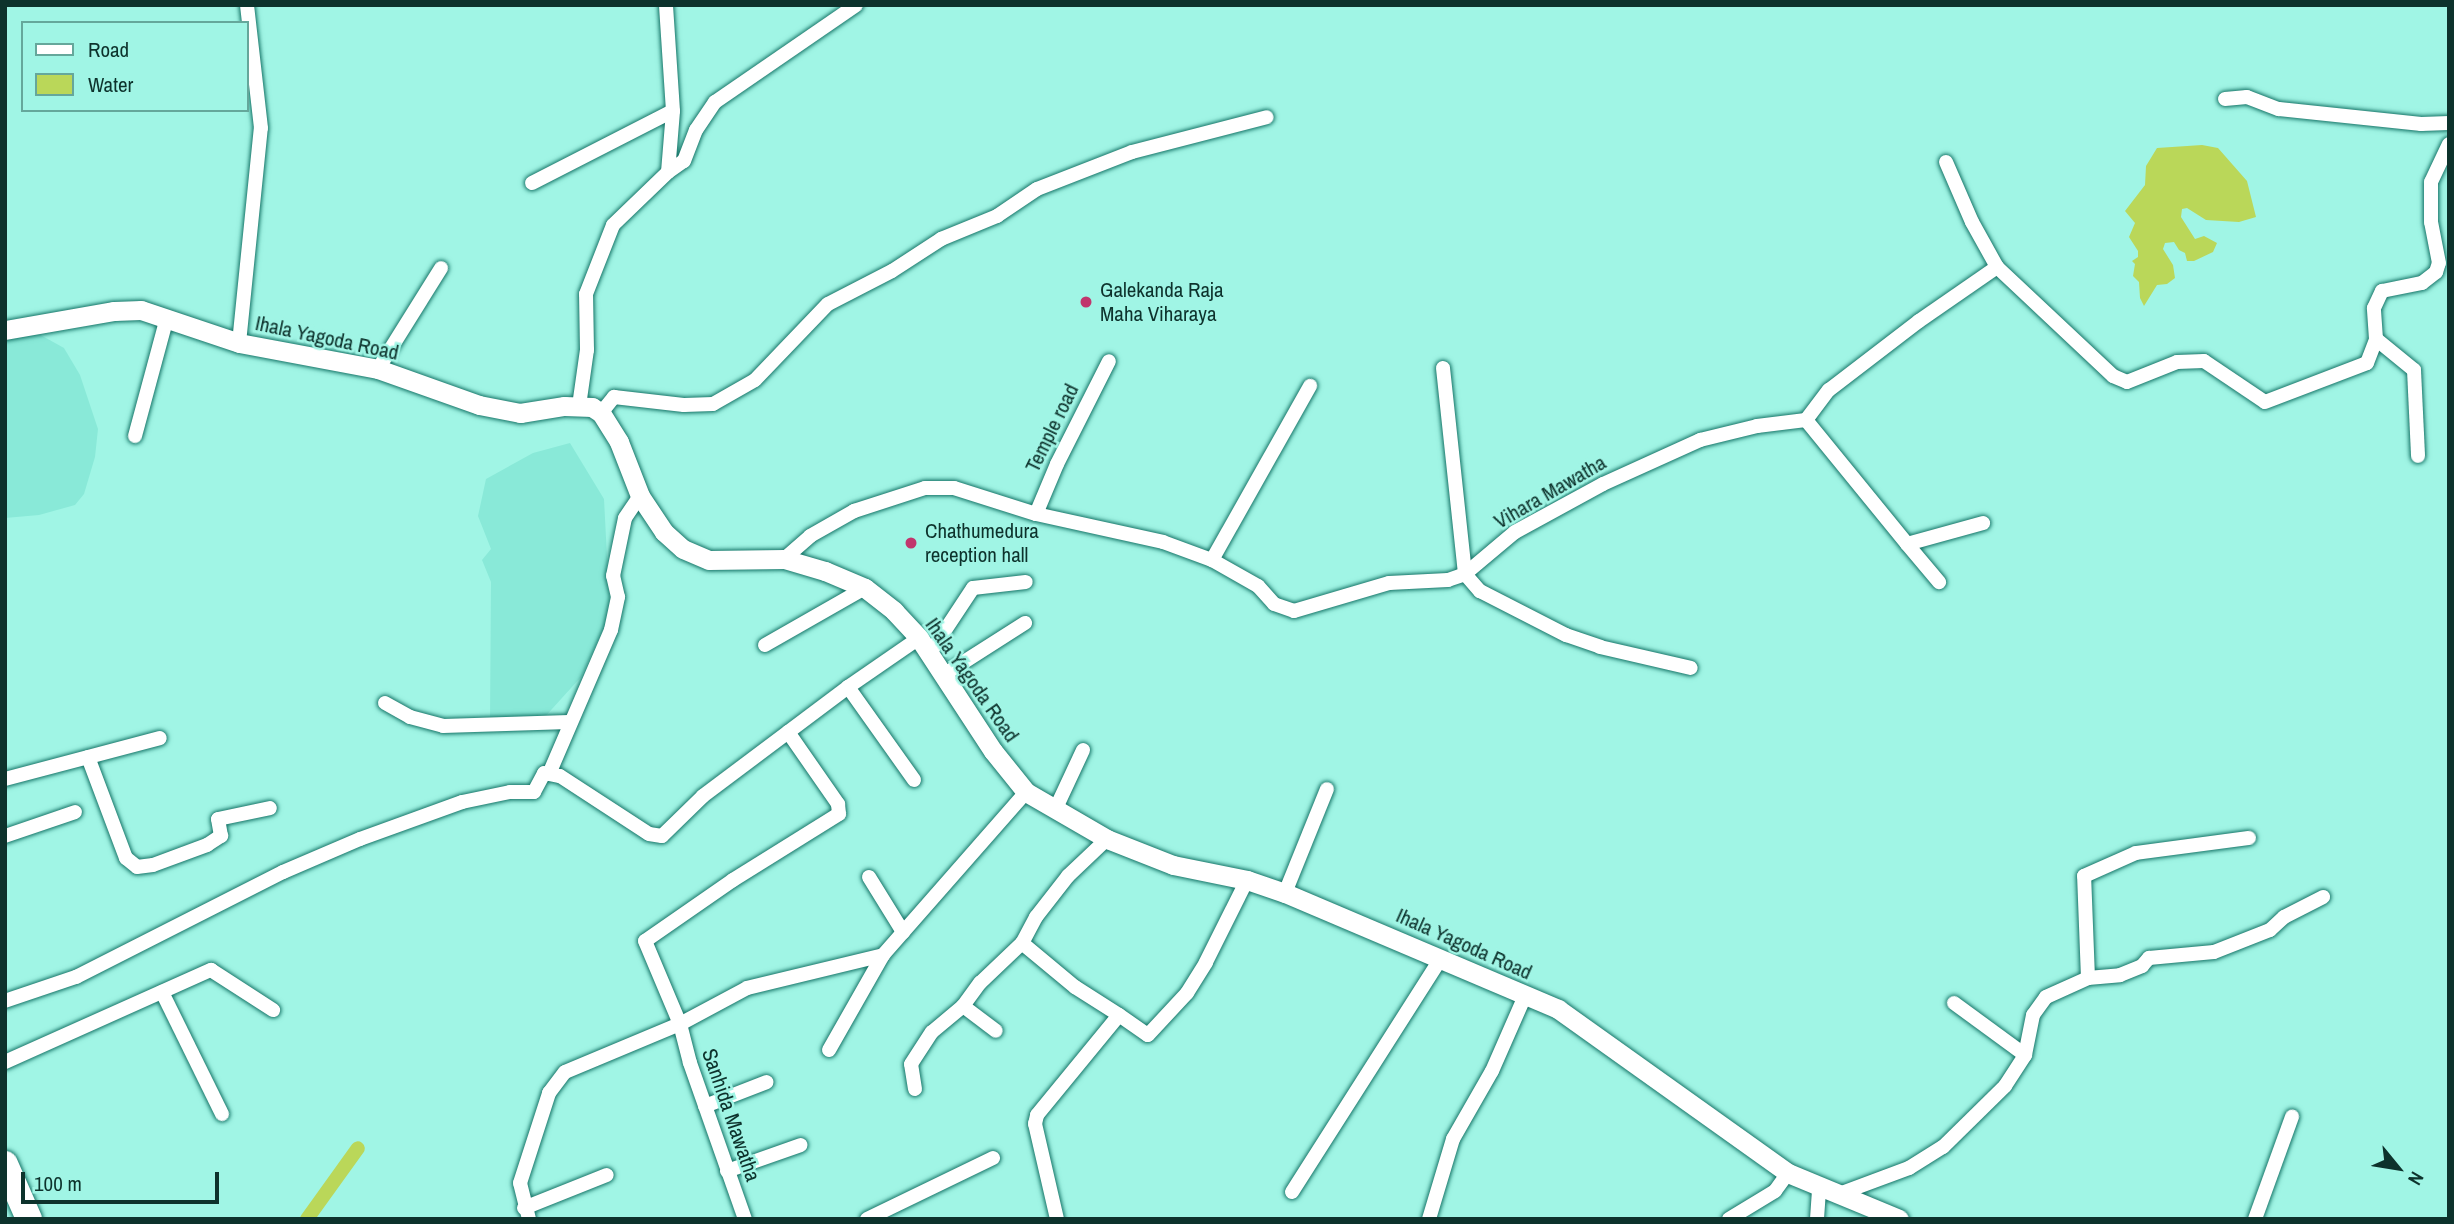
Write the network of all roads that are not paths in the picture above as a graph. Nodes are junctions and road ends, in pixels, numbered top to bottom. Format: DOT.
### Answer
graph roads {
  1 [pos="247,5"];
  2 [pos="856,5"];
  3 [pos="668,7"];
  4 [pos="2225,99"];
  5 [pos="673,111"];
  6 [pos="1267,117"];
  7 [pos="2449,123"];
  8 [pos="2449,144"];
  9 [pos="1946,162"];
  10 [pos="668,172"];
  11 [pos="533,183"];
  12 [pos="1997,267"];
  13 [pos="441,268"];
  14 [pos="2443,271"];
  15 [pos="167,317"];
  16 [pos="5,330"];
  17 [pos="2376,339"];
  18 [pos="239,343"];
  19 [pos="1109,361"];
  20 [pos="1443,368"];
  21 [pos="378,369"];
  22 [pos="1310,386"];
  23 [pos="579,406"];
  24 [pos="601,413"];
  25 [pos="1806,421"];
  26 [pos="135,436"];
  27 [pos="2418,456"];
  28 [pos="640,496"];
  29 [pos="1036,514"];
  30 [pos="1983,523"];
  31 [pos="1907,544"];
  32 [pos="783,559"];
  33 [pos="1212,560"];
  34 [pos="1465,574"];
  35 [pos="1026,582"];
  36 [pos="1938,582"];
  37 [pos="865,588"];
  38 [pos="1025,623"];
  39 [pos="765,645"];
  40 [pos="925,646"];
  41 [pos="1690,668"];
  42 [pos="945,674"];
  43 [pos="848,687"];
  44 [pos="384,703"];
  45 [pos="569,722"];
  46 [pos="788,732"];
  47 [pos="160,738"];
  48 [pos="1083,750"];
  49 [pos="88,757"];
  50 [pos="549,774"];
  51 [pos="5,779"];
  52 [pos="914,780"];
  53 [pos="1327,789"];
  54 [pos="1027,792"];
  55 [pos="270,808"];
  56 [pos="1056,808"];
  57 [pos="75,812"];
  58 [pos="5,836"];
  59 [pos="2249,838"];
  60 [pos="1107,839"];
  61 [pos="869,877"];
  62 [pos="1247,880"];
  63 [pos="1286,893"];
  64 [pos="2323,897"];
  65 [pos="903,932"];
  66 [pos="1022,943"];
  67 [pos="883,955"];
  68 [pos="1441,958"];
  69 [pos="2088,978"];
  70 [pos="162,992"];
  71 [pos="1525,996"];
  72 [pos="5,1000"];
  73 [pos="1954,1003"];
  74 [pos="963,1006"];
  75 [pos="273,1010"];
  76 [pos="1119,1015"];
  77 [pos="680,1024"];
  78 [pos="996,1031"];
  79 [pos="829,1049"];
  80 [pos="2025,1055"];
  81 [pos="5,1062"];
  82 [pos="767,1082"];
  83 [pos="915,1089"];
  84 [pos="705,1106"];
  85 [pos="222,1114"];
  86 [pos="2292,1117"];
  87 [pos="801,1145"];
  88 [pos="993,1158"];
  89 [pos="5,1164"];
  90 [pos="727,1171"];
  91 [pos="1788,1173"];
  92 [pos="607,1175"];
  93 [pos="1819,1188"];
  94 [pos="1292,1192"];
  95 [pos="5,1194"];
  96 [pos="1839,1194"];
  97 [pos="527,1213"];
  98 [pos="16,1219"];
  99 [pos="29,1219"];
  100 [pos="745,1219"];
  101 [pos="867,1219"];
  102 [pos="1057,1219"];
  103 [pos="1429,1219"];
  104 [pos="1729,1219"];
  105 [pos="1817,1219"];
  106 [pos="1899,1219"];
  107 [pos="2255,1219"];
  1 -- 18 [label="street"];
  2 -- 10 [label="street"];
  3 -- 5 [label="street"];
  4 -- 7 [label="street"];
  5 -- 10 [label="street"];
  5 -- 11 [label="street"];
  6 -- 24 [label="street"];
  8 -- 14 [label="street"];
  9 -- 12 [label="street"];
  10 -- 23 [label="street"];
  12 -- 17 [label="street"];
  12 -- 25 [label="street"];
  13 -- 21 [label="street"];
  14 -- 17 [label="street"];
  15 -- 16 [label="street, Ihala Yagoda Road"];
  15 -- 18 [label="street, Ihala Yagoda Road"];
  15 -- 26 [label="street"];
  17 -- 27 [label="street"];
  18 -- 21 [label="street, Ihala Yagoda Road"];
  19 -- 29 [label="street, Temple road"];
  20 -- 34 [label="street"];
  21 -- 23 [label="street, Ihala Yagoda Road"];
  22 -- 33 [label="street"];
  23 -- 24 [label="street, Ihala Yagoda Road"];
  24 -- 28 [label="street, Ihala Yagoda Road"];
  25 -- 31 [label="street"];
  25 -- 34 [label="street, Vihara Mawatha"];
  28 -- 32 [label="street, Ihala Yagoda Road"];
  28 -- 45 [label="street"];
  29 -- 32 [label="street, Vihara Mawatha"];
  29 -- 33 [label="street, Vihara Mawatha"];
  30 -- 31 [label="street"];
  31 -- 36 [label="street"];
  32 -- 37 [label="street, Ihala Yagoda Road"];
  33 -- 34 [label="street, Vihara Mawatha"];
  34 -- 41 [label="street"];
  35 -- 40 [label="street"];
  37 -- 39 [label="street"];
  37 -- 40 [label="street, Ihala Yagoda Road"];
  38 -- 42 [label="street"];
  40 -- 42 [label="street, Ihala Yagoda Road"];
  40 -- 43 [label="street"];
  42 -- 54 [label="street, Ihala Yagoda Road"];
  43 -- 46 [label="street"];
  43 -- 52 [label="street"];
  44 -- 45 [label="street"];
  45 -- 50 [label="street"];
  46 -- 50 [label="street"];
  46 -- 77 [label="street, Sanhida Mawatha"];
  47 -- 49 [label="street"];
  48 -- 56 [label="street"];
  49 -- 51 [label="street"];
  49 -- 55 [label="street"];
  50 -- 72 [label="street"];
  53 -- 63 [label="street"];
  54 -- 56 [label="street, Ihala Yagoda Road"];
  54 -- 65 [label="street"];
  56 -- 60 [label="street, Ihala Yagoda Road"];
  57 -- 58 [label="street"];
  59 -- 69 [label="street"];
  60 -- 62 [label="street, Ihala Yagoda Road"];
  60 -- 66 [label="street"];
  61 -- 65 [label="street"];
  62 -- 63 [label="street, Ihala Yagoda Road"];
  62 -- 76 [label="street"];
  63 -- 68 [label="street, Ihala Yagoda Road"];
  64 -- 69 [label="street"];
  65 -- 67 [label="street"];
  66 -- 74 [label="street"];
  66 -- 76 [label="street"];
  67 -- 77 [label="street"];
  67 -- 79 [label="street"];
  68 -- 71 [label="street, Ihala Yagoda Road"];
  68 -- 94 [label="street"];
  69 -- 80 [label="street"];
  70 -- 75 [label="street"];
  70 -- 81 [label="street"];
  70 -- 85 [label="street"];
  71 -- 91 [label="street, Ihala Yagoda Road"];
  71 -- 103 [label="street"];
  73 -- 80 [label="street"];
  74 -- 78 [label="street"];
  74 -- 83 [label="street"];
  76 -- 102 [label="street"];
  77 -- 84 [label="street, Sanhida Mawatha"];
  77 -- 97 [label="street"];
  80 -- 96 [label="street"];
  82 -- 84 [label="street"];
  84 -- 90 [label="street, Sanhida Mawatha"];
  86 -- 107 [label="street"];
  87 -- 90 [label="street"];
  88 -- 101 [label="street"];
  89 -- 99 [label="highway"];
  90 -- 100 [label="street, Sanhida Mawatha"];
  91 -- 93 [label="street, Ihala Yagoda Road"];
  91 -- 104 [label="street"];
  92 -- 97 [label="street"];
  93 -- 96 [label="street, Ihala Yagoda Road"];
  93 -- 105 [label="street"];
  95 -- 98 [label="highway"];
  96 -- 106 [label="street, Ihala Yagoda Road"];
}
